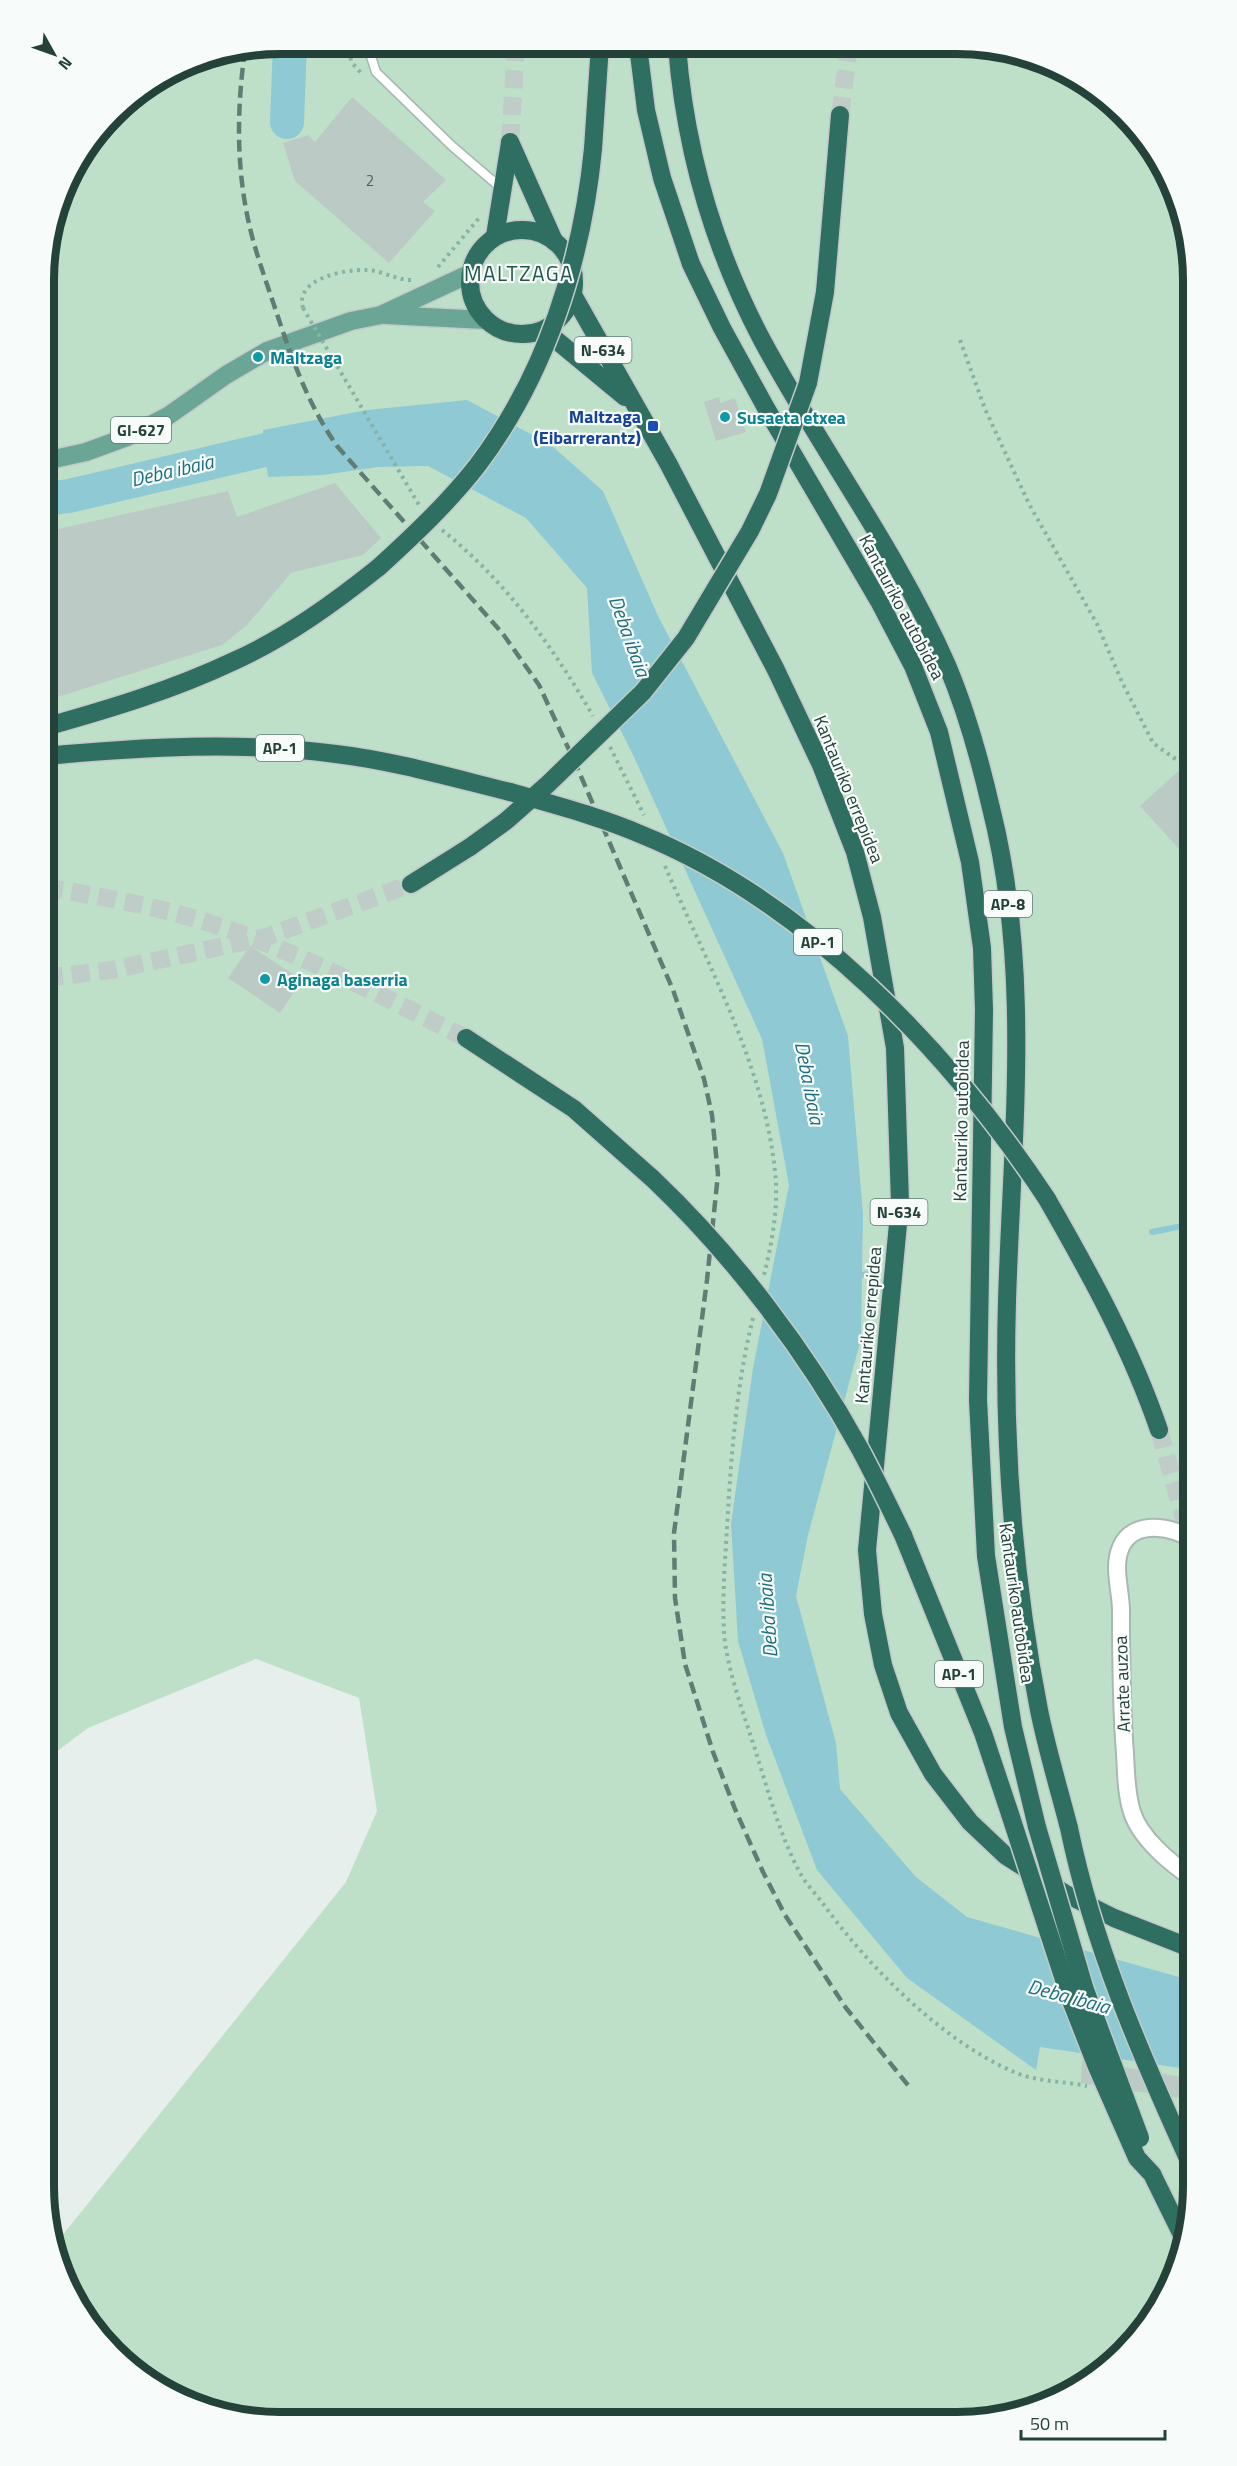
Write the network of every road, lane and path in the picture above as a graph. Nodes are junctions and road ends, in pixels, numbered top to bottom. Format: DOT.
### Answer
graph roads {
  1 [pos="348,54"];
  2 [pos="370,54"];
  3 [pos="599,54"];
  4 [pos="639,54"];
  5 [pos="678,54"];
  6 [pos="365,77"];
  7 [pos="840,114"];
  8 [pos="503,190"];
  9 [pos="482,214"];
  10 [pos="495,236"];
  11 [pos="554,241"];
  12 [pos="431,271"];
  13 [pos="469,274"];
  14 [pos="414,279"];
  15 [pos="573,296"];
  16 [pos="381,315"];
  17 [pos="484,320"];
  18 [pos="544,330"];
  19 [pos="960,340"];
  20 [pos="633,404"];
  21 [pos="54,459"];
  22 [pos="419,505"];
  23 [pos="470,552"];
  24 [pos="54,724"];
  25 [pos="598,724"];
  26 [pos="609,745"];
  27 [pos="54,755"];
  28 [pos="1183,761"];
  29 [pos="647,824"];
  30 [pos="665,865"];
  31 [pos="411,884"];
  32 [pos="466,1038"];
  33 [pos="763,1281"];
  34 [pos="754,1313"];
  35 [pos="1159,1430"];
  36 [pos="1183,1533"];
  37 [pos="1183,1870"];
  38 [pos="1183,1945"];
  39 [pos="1095,2088"];
  40 [pos="1183,2146"];
  41 [pos="1152,2174"];
  42 [pos="1179,2229"];
  1 -- 6 [label="path"];
  2 -- 8 [label="lane"];
  3 -- 24 [label="highway, bridge"];
  4 -- 41 [label="highway, Kantauriko autobidea / AP-8, bridge"];
  5 -- 40 [label="highway, Kantauriko autobidea / AP-8, bridge"];
  7 -- 31 [label="highway, bridge"];
  8 -- 10 [label="highway, N-634"];
  8 -- 11 [label="highway, N-634"];
  9 -- 12 [label="path"];
  10 -- 11 [label="highway"];
  10 -- 13 [label="highway"];
  11 -- 15 [label="highway, N-634"];
  13 -- 16 [label="main road, GI-627"];
  13 -- 17 [label="highway"];
  14 -- 22 [label="path, bridge"];
  15 -- 18 [label="highway, N-634"];
  15 -- 20 [label="highway, Kantauriko errepidea / N-634"];
  16 -- 17 [label="main road, GI-627"];
  16 -- 21 [label="main road, GI-627"];
  17 -- 18 [label="highway"];
  18 -- 20 [label="highway, N-634"];
  19 -- 28 [label="path"];
  20 -- 38 [label="highway, Kantauriko errepidea / N-634"];
  23 -- 25 [label="path"];
  26 -- 29 [label="path"];
  27 -- 35 [label="highway, AP-1, bridge"];
  30 -- 33 [label="path"];
  32 -- 41 [label="highway, AP-1, bridge"];
  34 -- 39 [label="path"];
  36 -- 37 [label="street, Arrate auzoa"];
  41 -- 42 [label="highway, Kantauriko autobidea / AP-1"];
}
